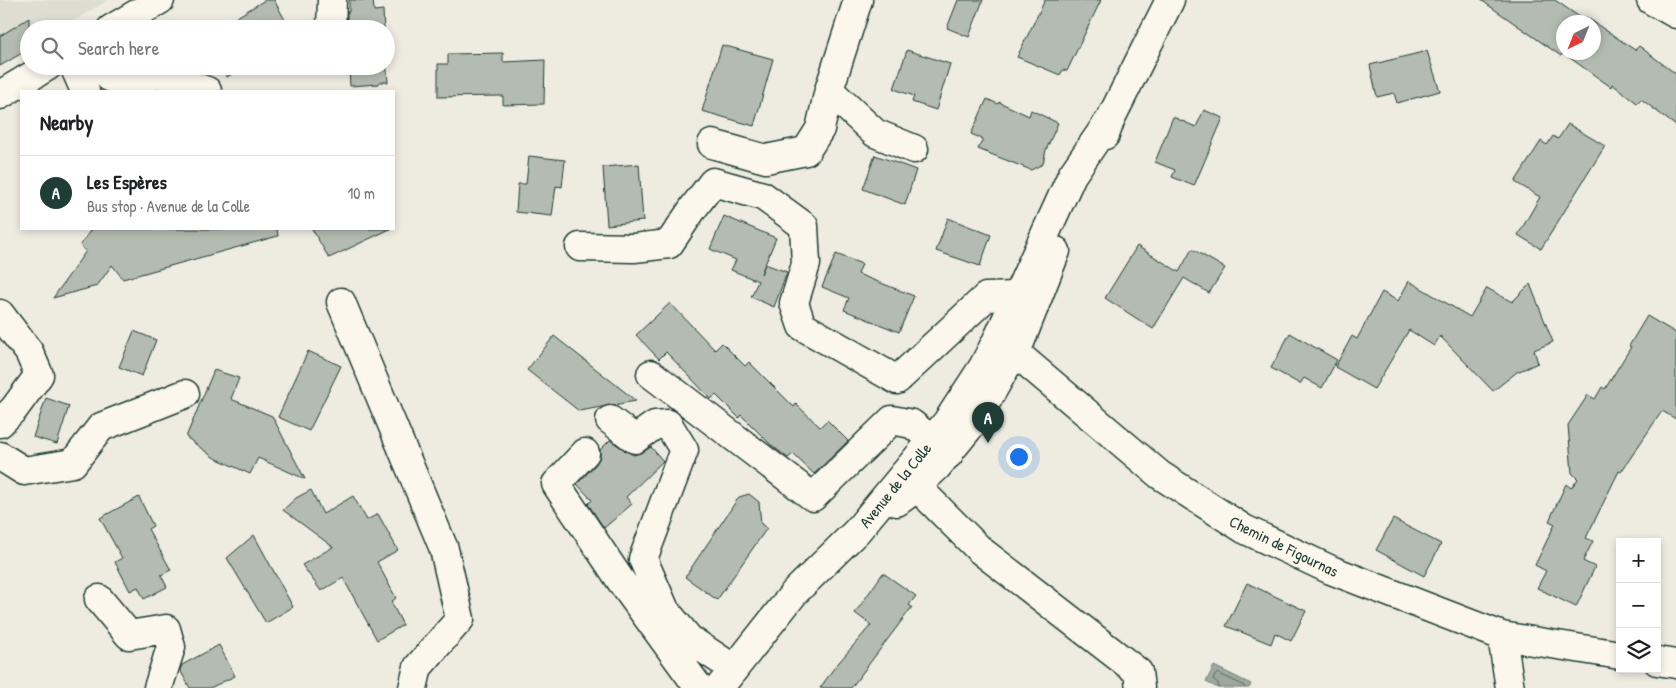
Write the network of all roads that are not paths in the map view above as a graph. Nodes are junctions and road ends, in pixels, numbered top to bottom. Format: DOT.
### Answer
graph roads {
  1 [pos="160,0"];
  2 [pos="332,0"];
  3 [pos="858,0"];
  4 [pos="1170,0"];
  5 [pos="1652,0"];
  6 [pos="1676,14"];
  7 [pos="126,20"];
  8 [pos="331,20"];
  9 [pos="33,75"];
  10 [pos="78,75"];
  11 [pos="108,75"];
  12 [pos="162,75"];
  13 [pos="85,90"];
  14 [pos="142,90"];
  15 [pos="204,90"];
  16 [pos="829,90"];
  17 [pos="0,95"];
  18 [pos="712,144"];
  19 [pos="914,148"];
  20 [pos="580,247"];
  21 [pos="1025,301"];
  22 [pos="342,302"];
  23 [pos="0,314"];
  24 [pos="1006,346"];
  25 [pos="651,374"];
  26 [pos="185,394"];
  27 [pos="610,420"];
  28 [pos="0,422"];
  29 [pos="940,447"];
  30 [pos="586,453"];
  31 [pos="0,456"];
  32 [pos="910,480"];
  33 [pos="99,599"];
  34 [pos="1502,636"];
  35 [pos="1616,654"];
  36 [pos="1661,662"];
  37 [pos="1676,664"];
  38 [pos="727,678"];
  39 [pos="158,688"];
  40 [pos="413,688"];
  41 [pos="699,688"];
  42 [pos="1140,688"];
  43 [pos="1510,688"];
  1 -- 7 [label="street"];
  2 -- 8 [label="street"];
  3 -- 16 [label="street"];
  4 -- 21 [label="street, Avenue de la Colle"];
  5 -- 6 [label="street"];
  9 -- 17 [label="street"];
  10 -- 13 [label="street"];
  11 -- 14 [label="street"];
  12 -- 15 [label="street"];
  16 -- 18 [label="street"];
  16 -- 19 [label="street"];
  20 -- 21 [label="street"];
  21 -- 24 [label="street, Avenue de la Colle"];
  22 -- 40 [label="street"];
  23 -- 28 [label="street"];
  24 -- 29 [label="street, Avenue de la Colle"];
  24 -- 34 [label="street, Chemin de Figournas"];
  25 -- 29 [label="street"];
  26 -- 31 [label="street"];
  27 -- 38 [label="street"];
  29 -- 32 [label="street, Avenue de la Colle"];
  30 -- 41 [label="street"];
  32 -- 38 [label="street, Avenue de la Colle"];
  32 -- 42 [label="street"];
  33 -- 39 [label="street"];
  34 -- 35 [label="street, Chemin de Figournas"];
  34 -- 43 [label="street"];
  36 -- 37 [label="street"];
}
